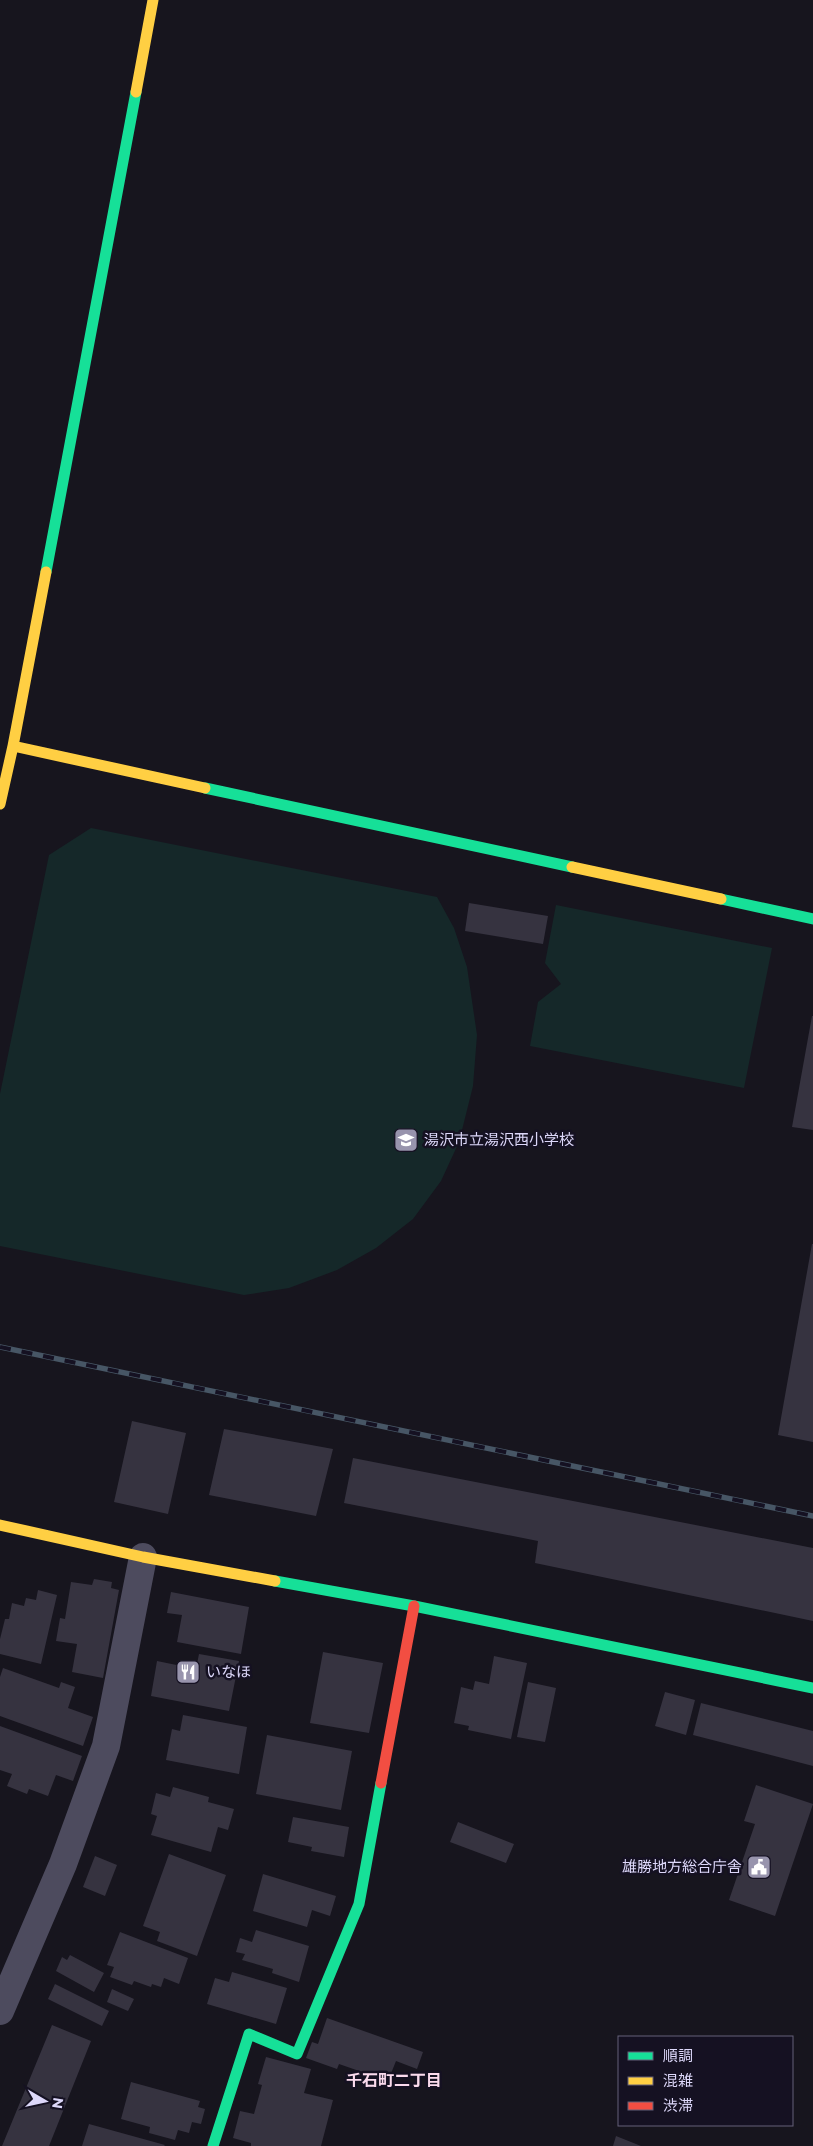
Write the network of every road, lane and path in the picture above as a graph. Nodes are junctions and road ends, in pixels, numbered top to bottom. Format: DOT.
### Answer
graph roads {
  1 [pos="153,0"];
  2 [pos="13,746"];
  3 [pos="0,804"];
  4 [pos="813,919"];
  5 [pos="0,1525"];
  6 [pos="143,1557"];
  7 [pos="414,1606"];
  8 [pos="813,1688"];
  9 [pos="0,2011"];
  10 [pos="213,2146"];
  1 -- 2 [label="street"];
  2 -- 3 [label="street"];
  2 -- 4 [label="street"];
  5 -- 6 [label="street"];
  6 -- 7 [label="street"];
  6 -- 9 [label="street"];
  7 -- 8 [label="street"];
  7 -- 10 [label="street"];
}
